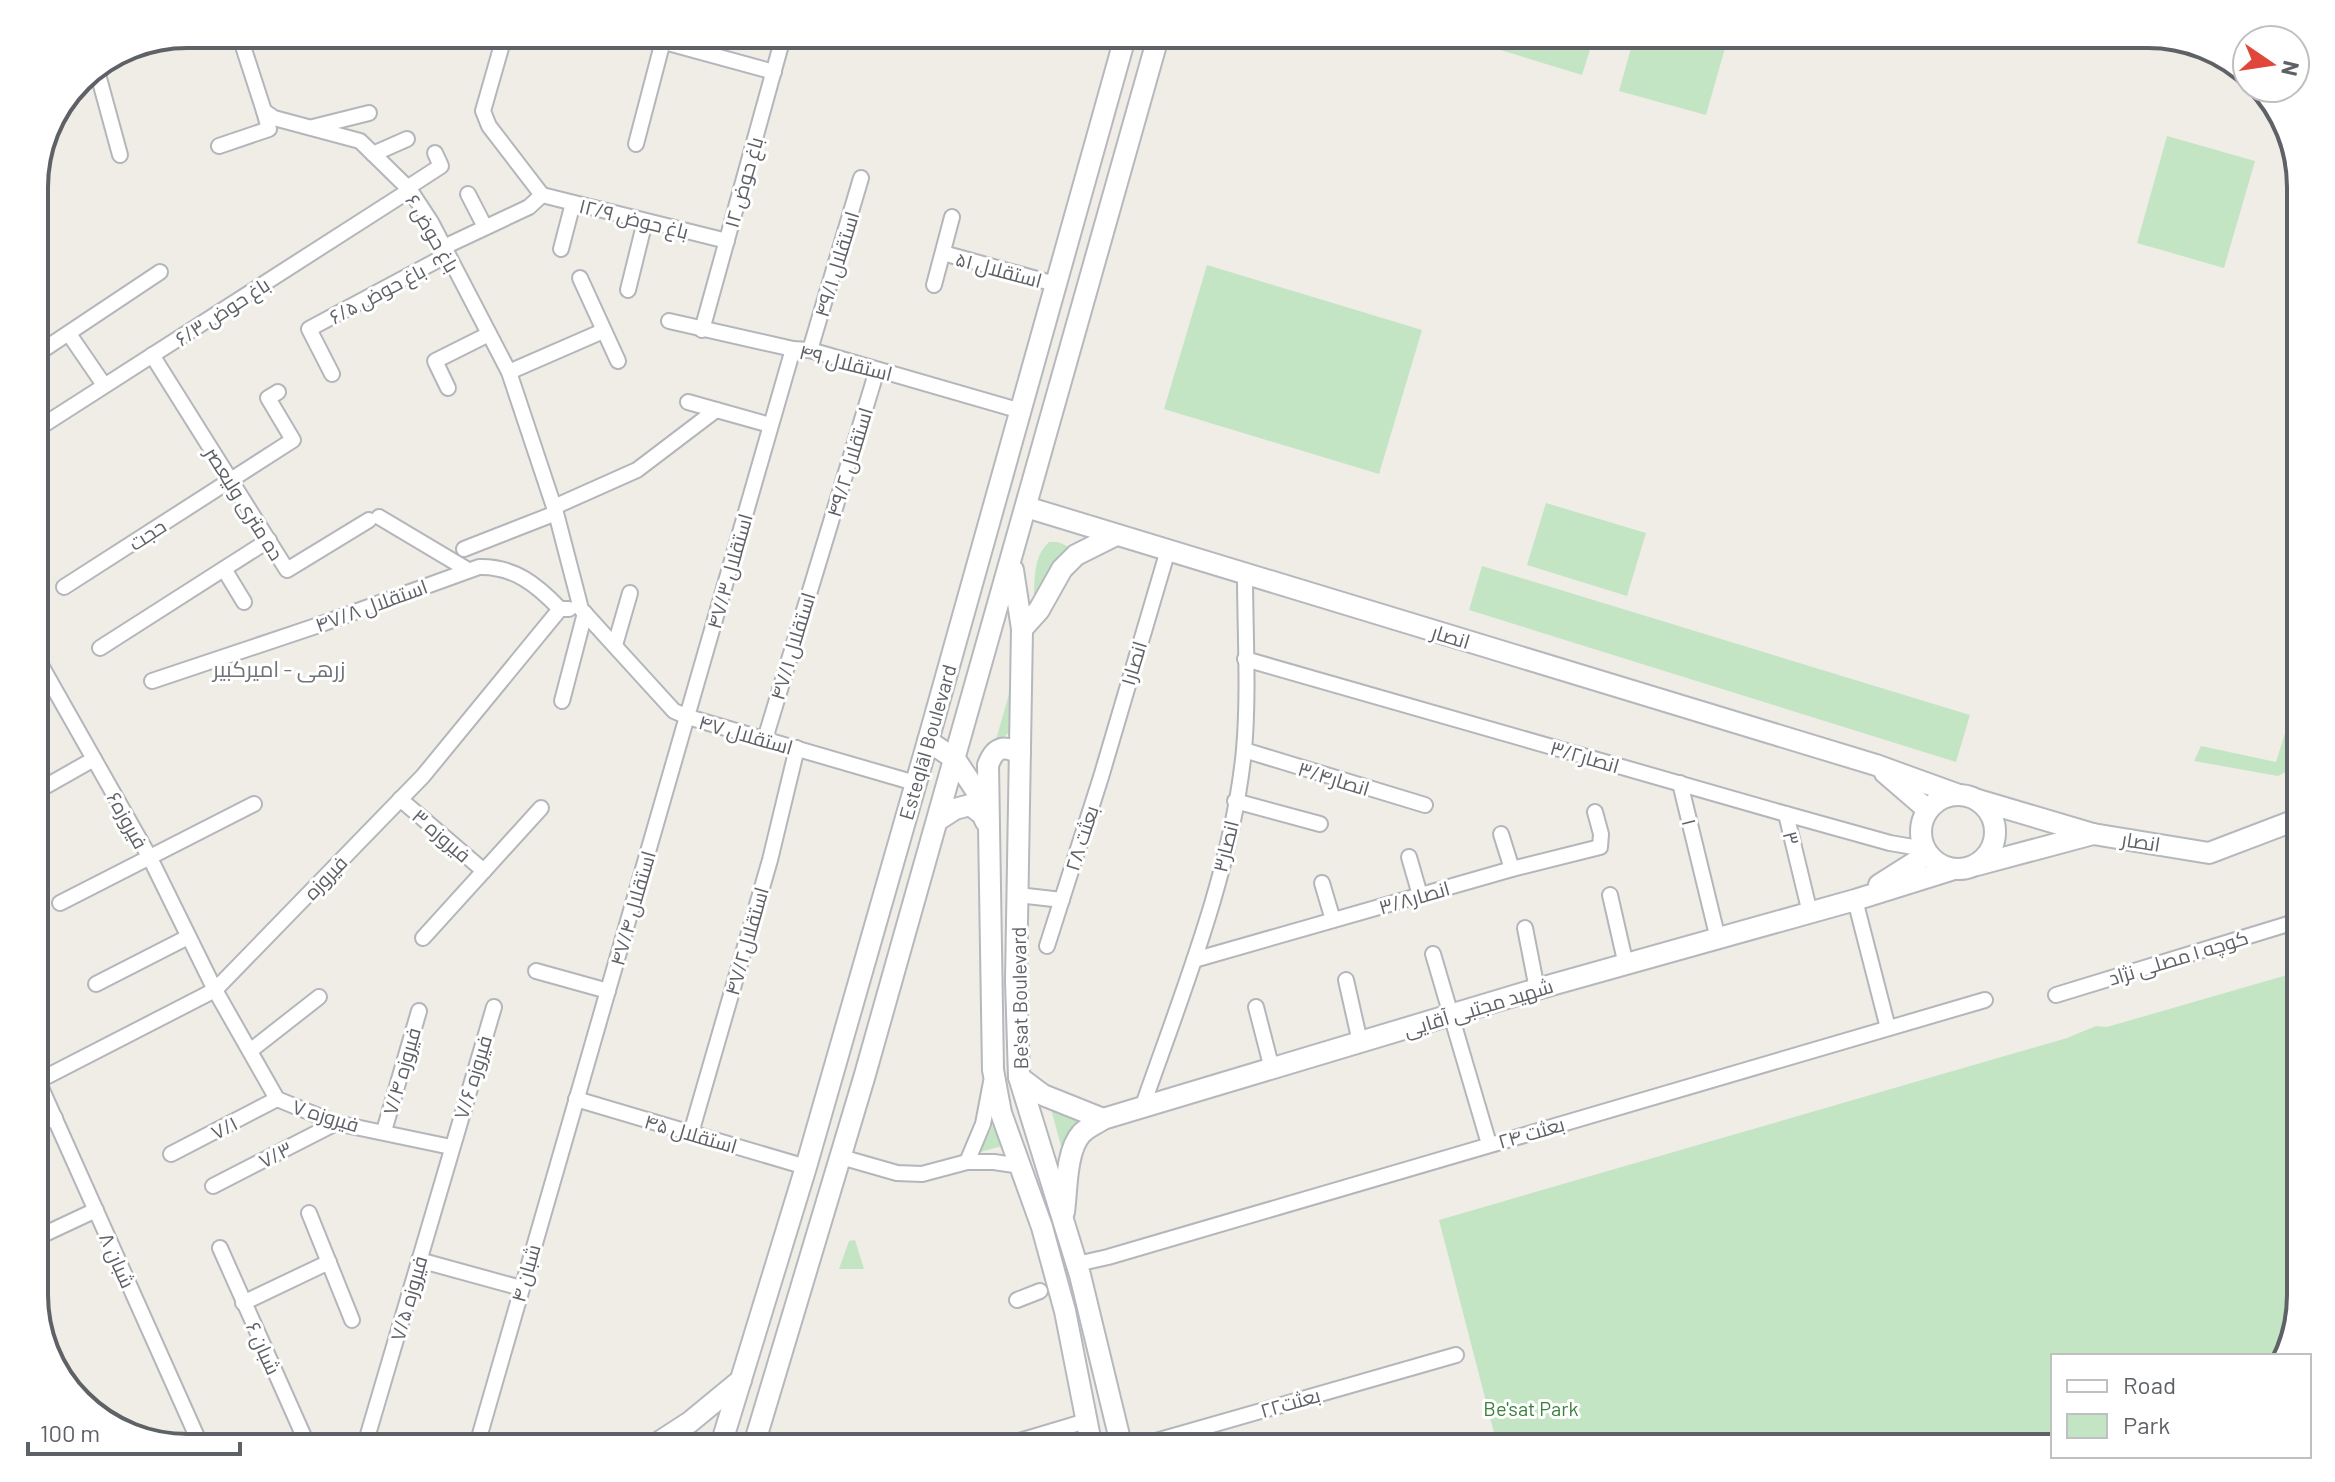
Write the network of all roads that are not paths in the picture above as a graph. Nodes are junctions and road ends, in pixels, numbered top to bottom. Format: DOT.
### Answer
graph roads {
  1 [pos="244,48"];
  2 [pos="501,48"];
  3 [pos="661,48"];
  4 [pos="688,48"];
  5 [pos="780,48"];
  6 [pos="1122,48"];
  7 [pos="1155,48"];
  8 [pos="774,72"];
  9 [pos="99,79"];
  10 [pos="264,111"];
  11 [pos="369,113"];
  12 [pos="308,128"];
  13 [pos="407,139"];
  14 [pos="636,144"];
  15 [pos="219,146"];
  16 [pos="435,153"];
  17 [pos="373,154"];
  18 [pos="120,155"];
  19 [pos="861,178"];
  20 [pos="409,189"];
  21 [pos="468,194"];
  22 [pos="542,195"];
  23 [pos="573,203"];
  24 [pos="952,217"];
  25 [pos="645,221"];
  26 [pos="485,227"];
  27 [pos="1071,231"];
  28 [pos="1100,239"];
  29 [pos="727,241"];
  30 [pos="561,249"];
  31 [pos="446,251"];
  32 [pos="943,253"];
  33 [pos="160,272"];
  34 [pos="580,278"];
  35 [pos="1055,284"];
  36 [pos="934,285"];
  37 [pos="628,290"];
  38 [pos="669,321"];
  39 [pos="702,330"];
  40 [pos="603,331"];
  41 [pos="69,334"];
  42 [pos="489,334"];
  43 [pos="48,347"];
  44 [pos="793,349"];
  45 [pos="810,350"];
  46 [pos="152,355"];
  47 [pos="618,361"];
  48 [pos="877,370"];
  49 [pos="509,372"];
  50 [pos="332,374"];
  51 [pos="104,385"];
  52 [pos="448,388"];
  53 [pos="278,392"];
  54 [pos="688,402"];
  55 [pos="716,410"];
  56 [pos="1021,411"];
  57 [pos="48,422"];
  58 [pos="770,425"];
  59 [pos="231,480"];
  60 [pos="1026,507"];
  61 [pos="555,510"];
  62 [pos="1116,535"];
  63 [pos="269,540"];
  64 [pos="464,549"];
  65 [pos="1168,550"];
  66 [pos="820,554"];
  67 [pos="1012,562"];
  68 [pos="224,569"];
  69 [pos="468,570"];
  70 [pos="1245,573"];
  71 [pos="64,587"];
  72 [pos="630,593"];
  73 [pos="244,602"];
  74 [pos="560,609"];
  75 [pos="583,611"];
  76 [pos="1022,629"];
  77 [pos="615,645"];
  78 [pos="100,648"];
  79 [pos="1245,659"];
  80 [pos="48,678"];
  81 [pos="152,681"];
  82 [pos="562,701"];
  83 [pos="688,717"];
  84 [pos="765,739"];
  85 [pos="928,741"];
  86 [pos="797,748"];
  87 [pos="1244,750"];
  88 [pos="1020,754"];
  89 [pos="94,759"];
  90 [pos="955,759"];
  91 [pos="1876,765"];
  92 [pos="1101,777"];
  93 [pos="915,783"];
  94 [pos="1680,783"];
  95 [pos="48,785"];
  96 [pos="1956,794"];
  97 [pos="400,799"];
  98 [pos="1978,800"];
  99 [pos="1235,801"];
  100 [pos="254,804"];
  101 [pos="1425,805"];
  102 [pos="987,807"];
  103 [pos="541,808"];
  104 [pos="1928,810"];
  105 [pos="1595,812"];
  106 [pos="1786,814"];
  107 [pos="938,820"];
  108 [pos="2287,823"];
  109 [pos="1320,824"];
  110 [pos="991,834"];
  111 [pos="1501,834"];
  112 [pos="2093,834"];
  113 [pos="1926,851"];
  114 [pos="1409,857"];
  115 [pos="150,858"];
  116 [pos="1977,865"];
  117 [pos="1512,869"];
  118 [pos="1954,869"];
  119 [pos="484,871"];
  120 [pos="1322,883"];
  121 [pos="1018,895"];
  122 [pos="1420,895"];
  123 [pos="1610,895"];
  124 [pos="1062,900"];
  125 [pos="1855,900"];
  126 [pos="60,903"];
  127 [pos="1810,913"];
  128 [pos="1333,920"];
  129 [pos="2287,924"];
  130 [pos="1525,928"];
  131 [pos="188,937"];
  132 [pos="423,938"];
  133 [pos="1718,939"];
  134 [pos="1047,946"];
  135 [pos="1433,954"];
  136 [pos="1194,960"];
  137 [pos="1626,965"];
  138 [pos="536,971"];
  139 [pos="1346,980"];
  140 [pos="96,984"];
  141 [pos="1537,989"];
  142 [pos="215,990"];
  143 [pos="608,991"];
  144 [pos="2056,995"];
  145 [pos="319,997"];
  146 [pos="1985,1000"];
  147 [pos="494,1007"];
  148 [pos="1256,1007"];
  149 [pos="419,1011"];
  150 [pos="1450,1015"];
  151 [pos="1888,1028"];
  152 [pos="1360,1042"];
  153 [pos="250,1051"];
  154 [pos="1272,1069"];
  155 [pos="48,1070"];
  156 [pos="993,1070"];
  157 [pos="1019,1077"];
  158 [pos="277,1099"];
  159 [pos="576,1099"];
  160 [pos="48,1103"];
  161 [pos="1142,1108"];
  162 [pos="55,1118"];
  163 [pos="1103,1119"];
  164 [pos="48,1121"];
  165 [pos="336,1123"];
  166 [pos="384,1131"];
  167 [pos="691,1133"];
  168 [pos="1489,1144"];
  169 [pos="451,1147"];
  170 [pos="171,1154"];
  171 [pos="841,1157"];
  172 [pos="967,1162"];
  173 [pos="1021,1166"];
  174 [pos="806,1167"];
  175 [pos="213,1186"];
  176 [pos="96,1210"];
  177 [pos="309,1213"];
  178 [pos="1063,1216"];
  179 [pos="48,1232"];
  180 [pos="220,1248"];
  181 [pos="419,1260"];
  182 [pos="329,1262"];
  183 [pos="1077,1264"];
  184 [pos="773,1278"];
  185 [pos="802,1286"];
  186 [pos="521,1288"];
  187 [pos="1040,1291"];
  188 [pos="1017,1300"];
  189 [pos="243,1303"];
  190 [pos="352,1320"];
  191 [pos="1456,1355"];
  192 [pos="741,1380"];
  193 [pos="1086,1421"];
  194 [pos="196,1434"];
  195 [pos="303,1434"];
  196 [pos="368,1434"];
  197 [pos="480,1434"];
  198 [pos="672,1434"];
  199 [pos="724,1434"];
  200 [pos="757,1434"];
  201 [pos="1043,1434"];
  202 [pos="1089,1434"];
  203 [pos="1119,1434"];
  204 [pos="1180,1434"];
  1 -- 10 [label="street"];
  2 -- 22 [label="street"];
  3 -- 14 [label="street"];
  4 -- 8 [label="street"];
  5 -- 8 [label="street, ۱۲ باغ حوض"];
  6 -- 27 [label="main road, Esteqlāl Boulevard"];
  7 -- 28 [label="main road, Esteqlāl Boulevard"];
  8 -- 29 [label="street, ۱۲ باغ حوض"];
  9 -- 18 [label="street"];
  10 -- 12 [label="street, ۶ باغ حوض"];
  10 -- 15 [label="street"];
  11 -- 12 [label="street"];
  12 -- 17 [label="street, ۶ باغ حوض"];
  13 -- 17 [label="street"];
  16 -- 20 [label="street, ۶/۳ باغ حوض"];
  17 -- 20 [label="street, ۶ باغ حوض"];
  19 -- 45 [label="street, ۴۹/۱ استقلال"];
  20 -- 31 [label="street, ۶ باغ حوض"];
  20 -- 46 [label="street, ۶/۳ باغ حوض"];
  21 -- 26 [label="street"];
  22 -- 23 [label="street, ۱۲/۹ باغ حوض"];
  22 -- 26 [label="street"];
  23 -- 25 [label="street, ۱۲/۹ باغ حوض"];
  23 -- 30 [label="street"];
  24 -- 32 [label="street"];
  25 -- 29 [label="street, ۱۲/۹ باغ حوض"];
  25 -- 37 [label="street"];
  26 -- 31 [label="street"];
  27 -- 28 [label="main road"];
  27 -- 35 [label="main road, Esteqlāl Boulevard"];
  28 -- 60 [label="main road, Esteqlāl Boulevard"];
  29 -- 39 [label="street, ۱۲ باغ حوض"];
  31 -- 42 [label="street, ۶ باغ حوض"];
  31 -- 50 [label="street, ۶/۵ باغ حوض"];
  32 -- 35 [label="street, ۵۱ استقلال"];
  32 -- 36 [label="street"];
  33 -- 41 [label="street"];
  34 -- 40 [label="street"];
  35 -- 56 [label="main road, Esteqlāl Boulevard"];
  38 -- 39 [label="street, ۴۹ استقلال"];
  39 -- 44 [label="street, ۴۹ استقلال"];
  40 -- 47 [label="street"];
  40 -- 49 [label="street"];
  41 -- 43 [label="street"];
  41 -- 51 [label="street"];
  42 -- 49 [label="street, ۶ باغ حوض"];
  42 -- 52 [label="street"];
  44 -- 45 [label="street, ۴۹ استقلال"];
  44 -- 58 [label="street, ۴۷/۳ استقلال"];
  45 -- 48 [label="street, ۴۹ استقلال"];
  46 -- 51 [label="street, ۶/۳ باغ حوض"];
  46 -- 59 [label="street, ده متری ولیعصر"];
  48 -- 56 [label="street, ۴۹ استقلال"];
  48 -- 66 [label="street, ۴۹/۲ استقلال"];
  49 -- 61 [label="street, ۶ باغ حوض"];
  51 -- 57 [label="street, ۶/۳ باغ حوض"];
  53 -- 59 [label="street, حجت"];
  54 -- 55 [label="street"];
  55 -- 58 [label="street"];
  55 -- 61 [label="street"];
  56 -- 85 [label="main road, Esteqlāl Boulevard"];
  58 -- 83 [label="street, ۴۷/۳ استقلال"];
  59 -- 63 [label="street, ده متری ولیعصر"];
  59 -- 71 [label="street, حجت"];
  60 -- 62 [label="main road, انصار"];
  60 -- 67 [label="main road, Esteqlāl Boulevard"];
  61 -- 64 [label="street"];
  61 -- 75 [label="street, ۴۷ استقلال"];
  62 -- 65 [label="main road, انصار"];
  62 -- 76 [label="main road"];
  63 -- 68 [label="street"];
  63 -- 69 [label="street, ده متری ولیعصر"];
  65 -- 70 [label="main road, انصار"];
  65 -- 92 [label="street, انصار۱"];
  66 -- 84 [label="street, ۴۷/۱ استقلال"];
  67 -- 76 [label="main road, Be'sat Boulevard"];
  67 -- 90 [label="main road, Esteqlāl Boulevard"];
  68 -- 73 [label="street"];
  68 -- 78 [label="street"];
  69 -- 74 [label="street, ۴۷/۸ استقلال"];
  69 -- 81 [label="street, ۴۷/۸ استقلال"];
  70 -- 79 [label="street, انصار۳"];
  70 -- 91 [label="main road, انصار"];
  72 -- 77 [label="street"];
  74 -- 75 [label="street"];
  74 -- 97 [label="street, فیروزه"];
  75 -- 77 [label="street, ۴۷ استقلال"];
  75 -- 82 [label="street"];
  76 -- 88 [label="main road, Be'sat Boulevard"];
  77 -- 83 [label="street, ۴۷ استقلال"];
  79 -- 87 [label="street, انصار۳"];
  79 -- 94 [label="street, انصار۳/۲"];
  80 -- 89 [label="street, فیروزه۶"];
  83 -- 84 [label="street, ۴۷ استقلال"];
  83 -- 143 [label="street, ۴۷/۴ استقلال"];
  84 -- 86 [label="street, ۴۷ استقلال"];
  85 -- 90 [label="main road"];
  85 -- 93 [label="main road, Esteqlāl Boulevard"];
  86 -- 93 [label="street, ۴۷ استقلال"];
  86 -- 167 [label="street, استقلال۴۷/۲"];
  87 -- 99 [label="street, انصار۳"];
  87 -- 101 [label="street, انصار۳/۴"];
  88 -- 102 [label="main road, Be'sat Boulevard"];
  88 -- 121 [label="main road, Be'sat Boulevard"];
  89 -- 95 [label="street"];
  89 -- 115 [label="street, فیروزه۶"];
  90 -- 102 [label="main road"];
  90 -- 107 [label="main road, Esteqlāl Boulevard"];
  91 -- 96 [label="main road, انصار"];
  91 -- 104 [label="main road, انصار"];
  92 -- 124 [label="street, بعثت ۲۸"];
  93 -- 174 [label="main road, Esteqlāl Boulevard"];
  94 -- 106 [label="street, انصار۳/۲"];
  94 -- 133 [label="street, ۱"];
  96 -- 98 [label="main road"];
  96 -- 104 [label="main road"];
  97 -- 119 [label="street, ۳ فیروزه"];
  97 -- 142 [label="street, فیروزه"];
  98 -- 112 [label="main road, انصار"];
  98 -- 116 [label="main road"];
  99 -- 109 [label="street"];
  99 -- 136 [label="street, انصار۳"];
  100 -- 115 [label="street"];
  102 -- 110 [label="main road, Be'sat Boulevard"];
  103 -- 119 [label="street"];
  104 -- 113 [label="main road"];
  105 -- 117 [label="street, انصار۳/۸"];
  106 -- 113 [label="street, انصار۳/۲"];
  106 -- 127 [label="street, ۳"];
  107 -- 110 [label="main road"];
  107 -- 171 [label="main road, Esteqlāl Boulevard"];
  108 -- 112 [label="main road, انصار"];
  110 -- 156 [label="main road, Be'sat Boulevard"];
  111 -- 117 [label="street"];
  112 -- 116 [label="main road"];
  113 -- 118 [label="main road"];
  113 -- 125 [label="main road, شهید مجتبی آقایی"];
  114 -- 122 [label="street"];
  115 -- 126 [label="street"];
  115 -- 131 [label="street, فیروزه۶"];
  116 -- 118 [label="main road"];
  117 -- 122 [label="street, انصار۳/۸"];
  118 -- 125 [label="main road, شهید مجتبی آقایی"];
  119 -- 132 [label="street"];
  120 -- 128 [label="street"];
  121 -- 124 [label="street"];
  121 -- 157 [label="main road, Be'sat Boulevard"];
  122 -- 128 [label="street, انصار۳/۸"];
  123 -- 137 [label="street"];
  124 -- 134 [label="street, بعثت ۲۸"];
  125 -- 127 [label="main road, شهید مجتبی آقایی"];
  125 -- 151 [label="street"];
  127 -- 133 [label="main road, شهید مجتبی آقایی"];
  128 -- 136 [label="street, انصار۳/۸"];
  129 -- 144 [label="street, کوچه ۱ مصلی نژاد"];
  130 -- 141 [label="street"];
  131 -- 140 [label="street"];
  131 -- 142 [label="street, فیروزه۶"];
  133 -- 137 [label="main road, شهید مجتبی آقایی"];
  135 -- 150 [label="street"];
  136 -- 161 [label="street, انصار۳"];
  137 -- 141 [label="main road, شهید مجتبی آقایی"];
  138 -- 143 [label="street"];
  139 -- 152 [label="street"];
  141 -- 150 [label="main road, شهید مجتبی آقایی"];
  142 -- 153 [label="street, ۷ فیروزه"];
  142 -- 155 [label="street, فیروزه"];
  143 -- 159 [label="street, ۴۷/۴ استقلال"];
  145 -- 153 [label="street"];
  146 -- 151 [label="street, بعثت ۲۴"];
  147 -- 169 [label="street, ۷/۶ فیروزه"];
  148 -- 154 [label="street"];
  149 -- 166 [label="street, ۷/۴ فیروزه"];
  150 -- 152 [label="main road, شهید مجتبی آقایی"];
  150 -- 168 [label="street"];
  151 -- 168 [label="street, بعثت ۲۴"];
  152 -- 154 [label="main road, شهید مجتبی آقایی"];
  153 -- 158 [label="street, ۷ فیروزه"];
  154 -- 161 [label="main road, شهید مجتبی آقایی"];
  156 -- 172 [label="street"];
  156 -- 173 [label="main road, Be'sat Boulevard"];
  157 -- 163 [label="main road"];
  157 -- 178 [label="main road, Be'sat Boulevard"];
  158 -- 165 [label="street, ۷ فیروزه"];
  158 -- 170 [label="street, ۷/۱"];
  159 -- 167 [label="street, ۴۵ استقلال"];
  159 -- 186 [label="street, ۴ شبان"];
  160 -- 162 [label="street, ۸ شبان"];
  161 -- 163 [label="main road, شهید مجتبی آقایی"];
  162 -- 164 [label="street"];
  162 -- 176 [label="street, ۸ شبان"];
  163 -- 178 [label="main road"];
  165 -- 166 [label="street, ۷ فیروزه"];
  165 -- 175 [label="street, ۷/۳"];
  166 -- 169 [label="street, ۷ فیروزه"];
  167 -- 174 [label="street, ۴۵ استقلال"];
  168 -- 183 [label="street, بعثت ۲۴"];
  169 -- 181 [label="street, ۷/۵ فیروزه"];
  171 -- 172 [label="street"];
  171 -- 185 [label="main road, Esteqlāl Boulevard"];
  172 -- 173 [label="street"];
  173 -- 193 [label="main road, Be'sat Boulevard"];
  174 -- 184 [label="main road, Esteqlāl Boulevard"];
  176 -- 179 [label="street"];
  176 -- 194 [label="street, ۸ شبان"];
  177 -- 182 [label="street"];
  178 -- 183 [label="main road, Be'sat Boulevard"];
  180 -- 189 [label="street, ۶ شبان"];
  181 -- 186 [label="street"];
  181 -- 196 [label="street, ۷/۵ فیروزه"];
  182 -- 189 [label="street"];
  182 -- 190 [label="street"];
  183 -- 203 [label="main road, Be'sat Boulevard"];
  184 -- 185 [label="main road"];
  184 -- 192 [label="main road, Esteqlāl Boulevard"];
  185 -- 200 [label="main road, Esteqlāl Boulevard"];
  186 -- 197 [label="street, ۴ شبان"];
  187 -- 188 [label="street"];
  189 -- 195 [label="street, ۶ شبان"];
  191 -- 204 [label="street, بعثت۲۲"];
  192 -- 198 [label="main road"];
  192 -- 199 [label="main road, Esteqlāl Boulevard"];
  193 -- 201 [label="street"];
  193 -- 202 [label="main road, Be'sat Boulevard"];
}
